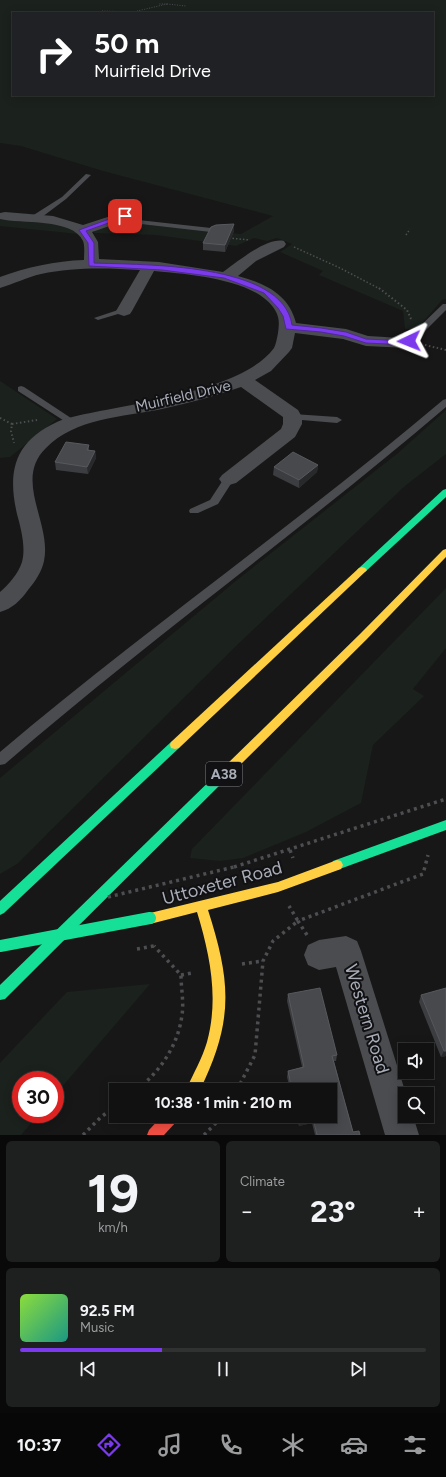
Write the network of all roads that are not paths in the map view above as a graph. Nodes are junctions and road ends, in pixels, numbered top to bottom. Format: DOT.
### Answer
graph roads {
  1 [pos="88,175"];
  2 [pos="3,215"];
  3 [pos="120,217"];
  4 [pos="35,218"];
  5 [pos="82,230"];
  6 [pos="211,230"];
  7 [pos="267,246"];
  8 [pos="91,264"];
  9 [pos="148,266"];
  10 [pos="226,277"];
  11 [pos="0,284"];
  12 [pos="446,306"];
  13 [pos="124,311"];
  14 [pos="98,318"];
  15 [pos="288,327"];
  16 [pos="410,336"];
  17 [pos="244,381"];
  18 [pos="21,389"];
  19 [pos="446,402"];
  20 [pos="293,417"];
  21 [pos="337,420"];
  22 [pos="72,422"];
  23 [pos="229,479"];
  24 [pos="446,492"];
  25 [pos="194,512"];
  26 [pos="446,552"];
  27 [pos="0,604"];
  28 [pos="0,760"];
  29 [pos="446,825"];
  30 [pos="201,907"];
  31 [pos="0,909"];
  32 [pos="0,946"];
  33 [pos="319,955"];
  34 [pos="0,994"];
  35 [pos="197,1083"];
  36 [pos="165,1123"];
  37 [pos="154,1135"];
  38 [pos="402,1135"];
  1 -- 4 [label="lane"];
  2 -- 4 [label="street"];
  3 -- 5 [label="street"];
  3 -- 6 [label="lane"];
  4 -- 5 [label="street"];
  5 -- 8 [label="street"];
  7 -- 10 [label="street"];
  8 -- 9 [label="street"];
  8 -- 11 [label="street"];
  9 -- 10 [label="street"];
  9 -- 13 [label="street"];
  10 -- 15 [label="street"];
  12 -- 16 [label="lane"];
  13 -- 14 [label="lane"];
  15 -- 16 [label="street"];
  15 -- 17 [label="street, Muirfield Drive"];
  17 -- 20 [label="street"];
  17 -- 22 [label="street, Muirfield Drive"];
  18 -- 22 [label="lane"];
  19 -- 28 [label="lane"];
  20 -- 21 [label="lane"];
  20 -- 23 [label="street"];
  22 -- 27 [label="street, Muirfield Drive"];
  23 -- 25 [label="lane"];
  24 -- 31 [label="main road"];
  26 -- 34 [label="main road, A38"];
  29 -- 30 [label="main road, Uttoxeter Road"];
  30 -- 32 [label="main road, Uttoxeter Road, bridge"];
  30 -- 35 [label="main road"];
  33 -- 38 [label="street, Western Road"];
  36 -- 37 [label="main road"];
}
